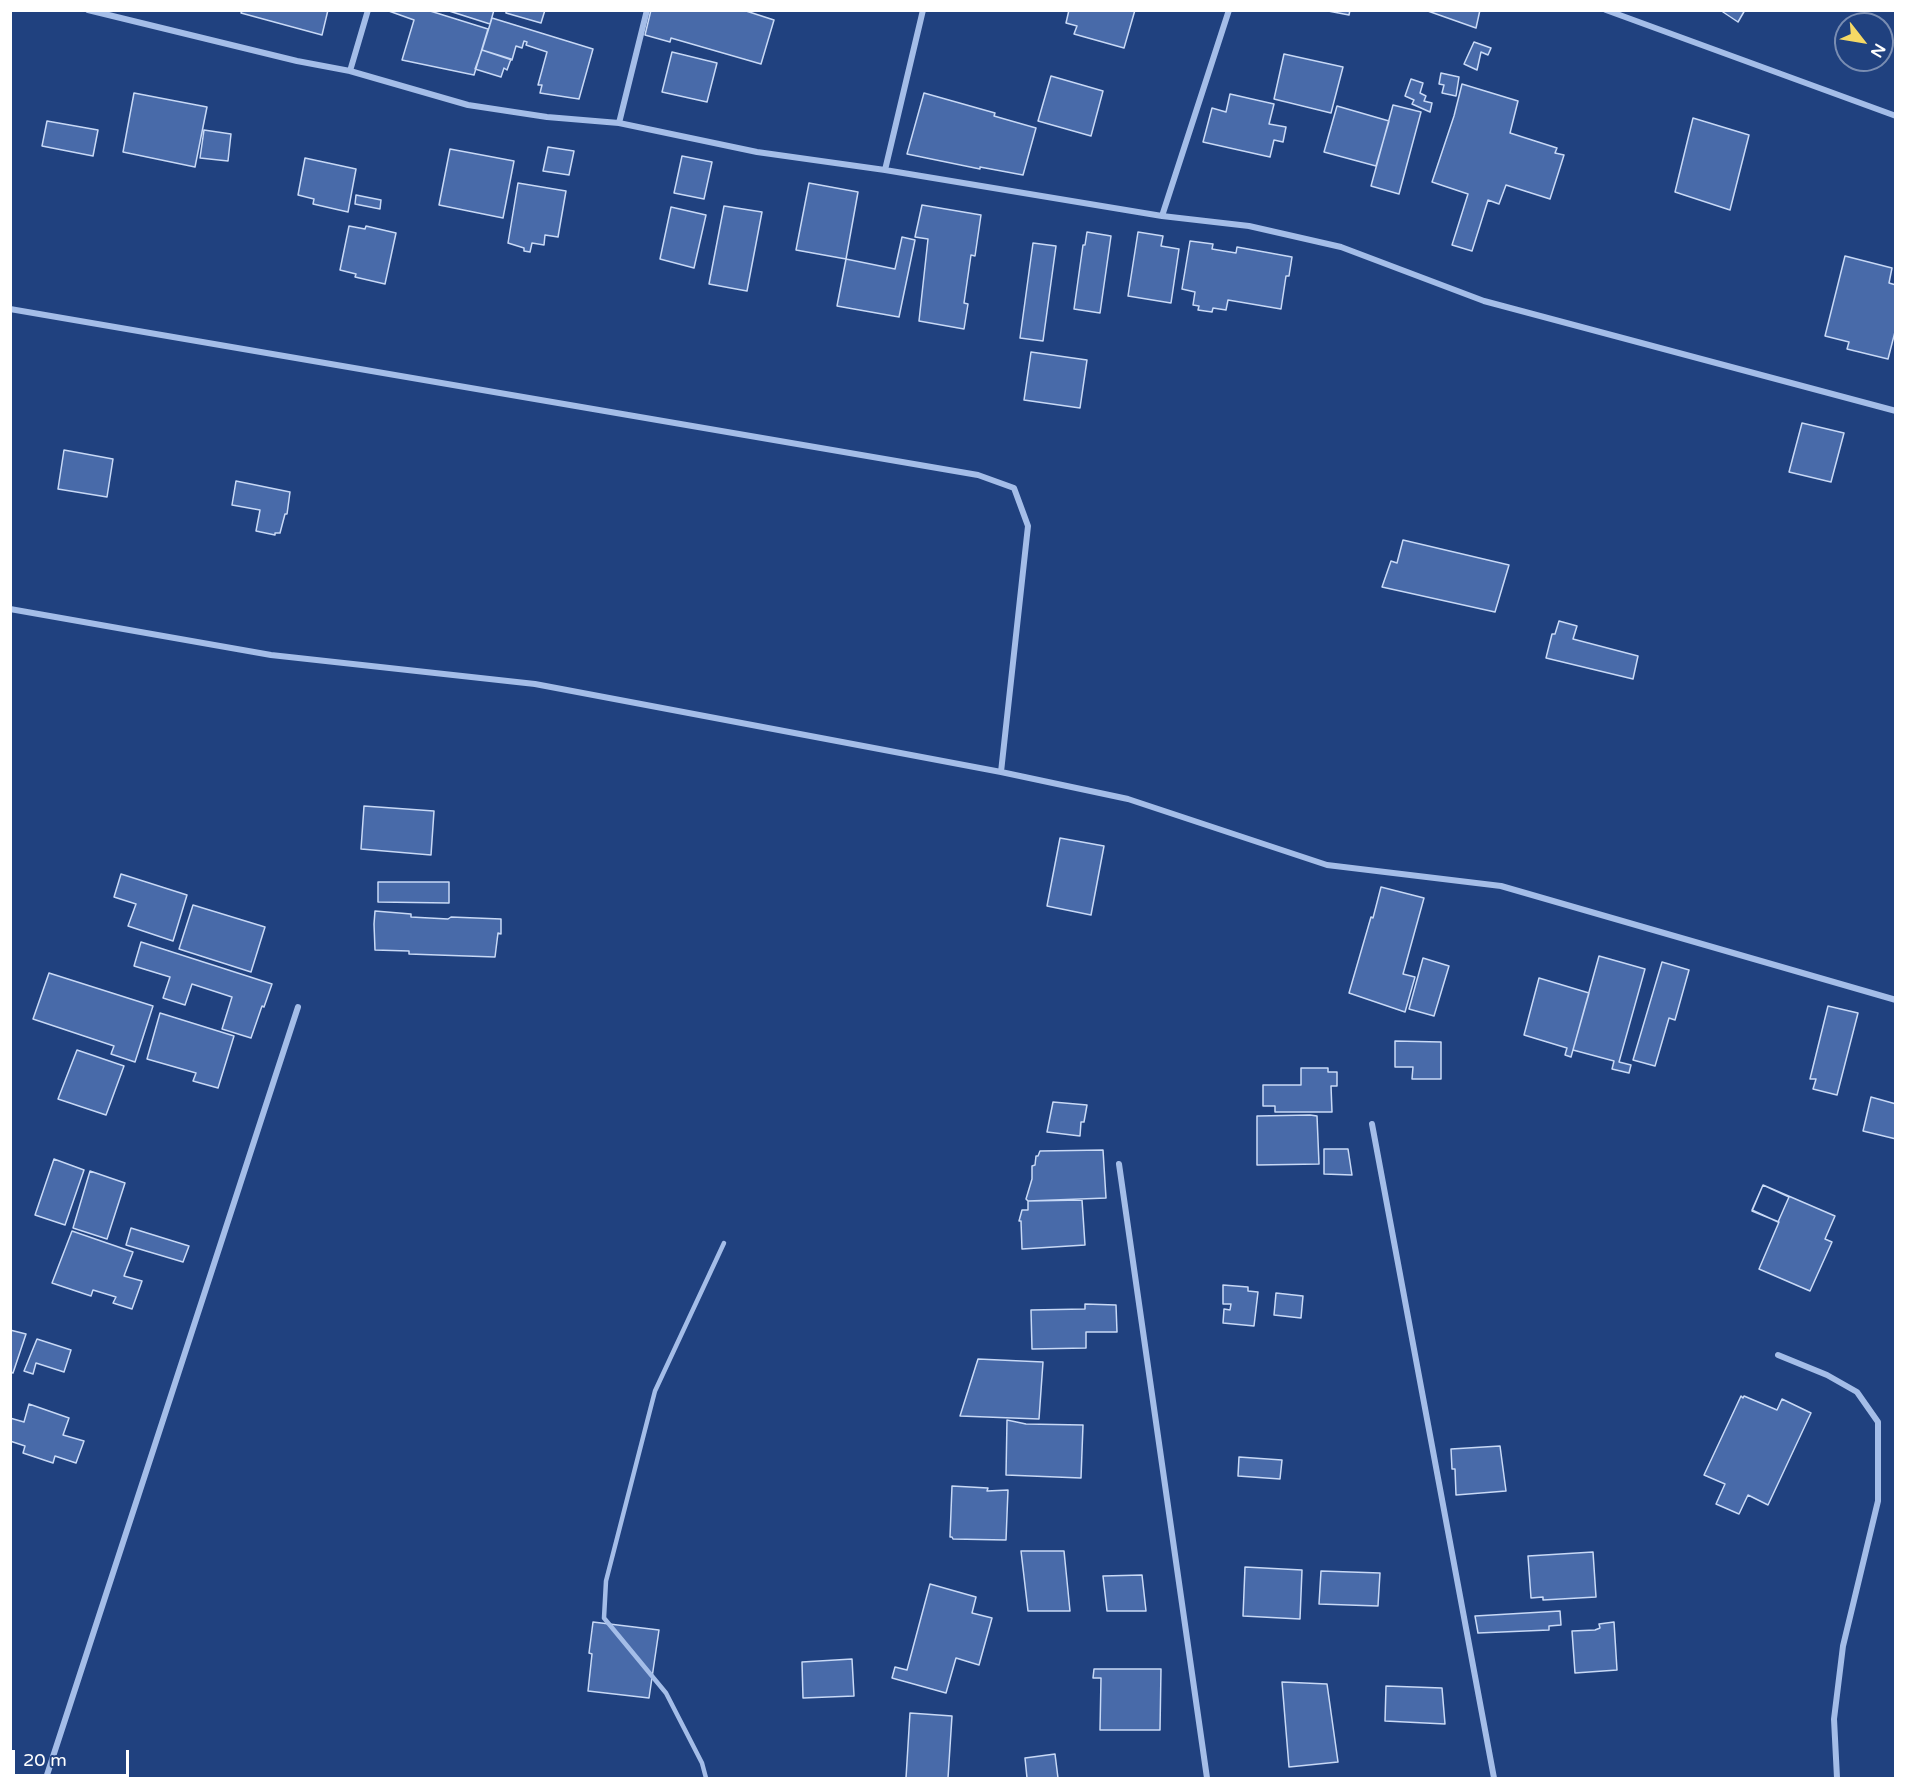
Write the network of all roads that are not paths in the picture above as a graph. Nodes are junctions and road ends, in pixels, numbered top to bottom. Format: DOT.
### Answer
graph roads {
  1 [pos="88,10"];
  2 [pos="368,10"];
  3 [pos="647,10"];
  4 [pos="923,10"];
  5 [pos="1229,10"];
  6 [pos="1606,10"];
  7 [pos="350,71"];
  8 [pos="1896,116"];
  9 [pos="619,123"];
  10 [pos="885,170"];
  11 [pos="1162,216"];
  12 [pos="10,309"];
  13 [pos="1896,411"];
  14 [pos="10,609"];
  15 [pos="1001,772"];
  16 [pos="1896,1000"];
  17 [pos="298,1007"];
  18 [pos="1372,1124"];
  19 [pos="1119,1164"];
  20 [pos="724,1243"];
  21 [pos="1778,1355"];
  22 [pos="46,1779"];
  23 [pos="706,1779"];
  24 [pos="1208,1779"];
  25 [pos="1494,1779"];
  26 [pos="1837,1779"];
  1 -- 7 [label="street"];
  2 -- 7 [label="street"];
  3 -- 9 [label="street"];
  4 -- 10 [label="street"];
  5 -- 11 [label="street"];
  6 -- 8 [label="street"];
  7 -- 9 [label="street"];
  9 -- 10 [label="street"];
  10 -- 11 [label="street"];
  11 -- 13 [label="street"];
  12 -- 15 [label="street"];
  14 -- 15 [label="street"];
  15 -- 16 [label="street"];
  17 -- 22 [label="street"];
  18 -- 25 [label="street"];
  19 -- 24 [label="street"];
  20 -- 23 [label="lane"];
  21 -- 26 [label="street"];
}
